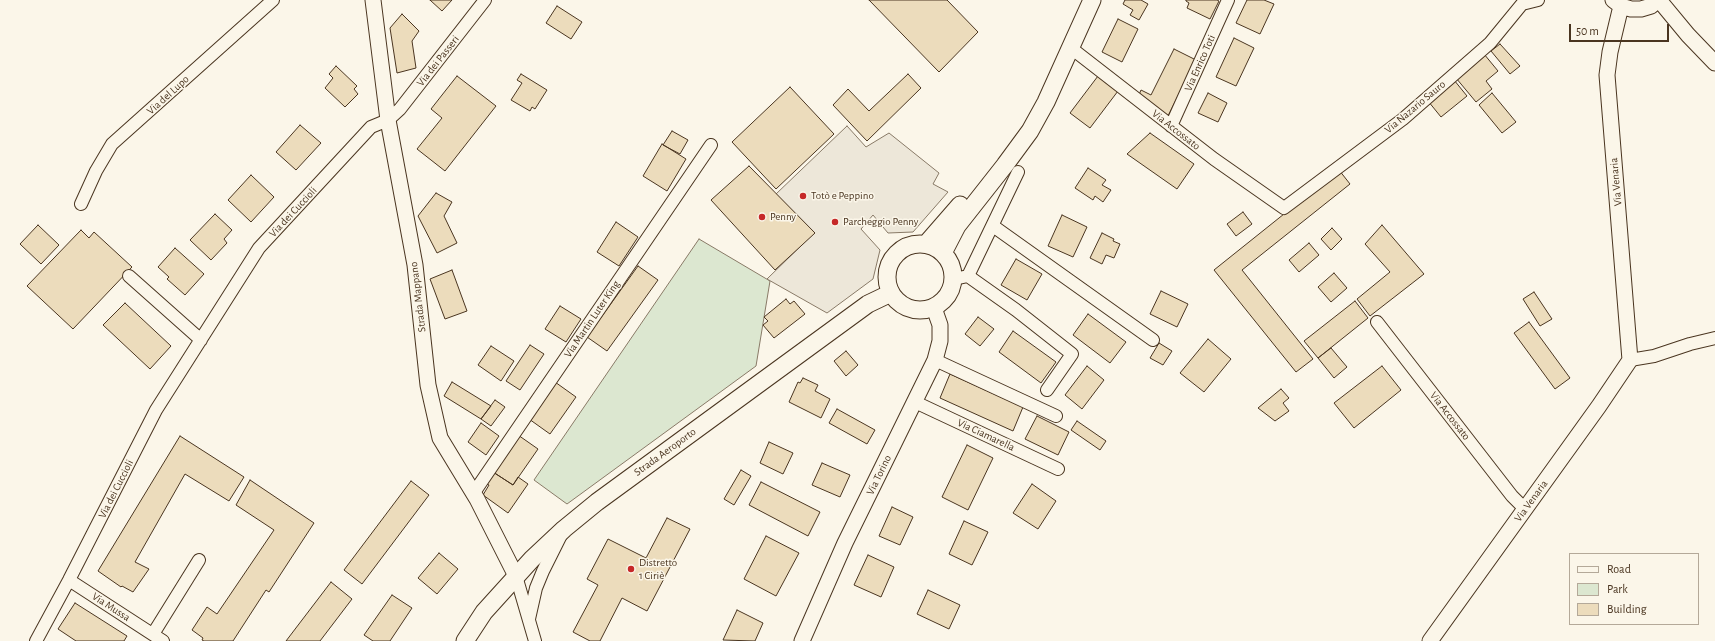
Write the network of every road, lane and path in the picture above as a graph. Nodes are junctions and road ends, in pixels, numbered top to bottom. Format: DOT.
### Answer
graph roads {
  1 [pos="273,0"];
  2 [pos="373,0"];
  3 [pos="486,0"];
  4 [pos="1080,0"];
  5 [pos="1092,0"];
  6 [pos="1228,0"];
  7 [pos="1538,0"];
  8 [pos="1659,0"];
  9 [pos="1617,3"];
  10 [pos="1071,48"];
  11 [pos="1715,63"];
  12 [pos="388,120"];
  13 [pos="1171,126"];
  14 [pos="711,145"];
  15 [pos="1018,172"];
  16 [pos="81,204"];
  17 [pos="1284,208"];
  18 [pos="993,226"];
  19 [pos="926,244"];
  20 [pos="943,253"];
  21 [pos="129,276"];
  22 [pos="961,278"];
  23 [pos="891,293"];
  24 [pos="934,308"];
  25 [pos="1377,322"];
  26 [pos="1715,338"];
  27 [pos="201,340"];
  28 [pos="1153,340"];
  29 [pos="935,360"];
  30 [pos="1630,360"];
  31 [pos="1047,390"];
  32 [pos="915,402"];
  33 [pos="1056,416"];
  34 [pos="1058,469"];
  35 [pos="473,494"];
  36 [pos="1525,509"];
  37 [pos="564,529"];
  38 [pos="199,560"];
  39 [pos="516,576"];
  40 [pos="69,580"];
  41 [pos="529,619"];
  42 [pos="153,634"];
  43 [pos="36,641"];
  44 [pos="163,641"];
  45 [pos="465,641"];
  46 [pos="535,641"];
  47 [pos="802,641"];
  48 [pos="1430,641"];
  1 -- 16 [label="street, Via del Lupo"];
  2 -- 12 [label="street, Strada Mappano"];
  3 -- 12 [label="street, Via dei Passeri"];
  4 -- 19 [label="main road"];
  5 -- 10 [label="main road"];
  6 -- 13 [label="street, Via Enrico Toti"];
  7 -- 17 [label="street, Via Nazario Sauro"];
  8 -- 9 [label="street"];
  8 -- 11 [label="street"];
  9 -- 30 [label="street, Via Venaria"];
  10 -- 13 [label="street, Via Accossato"];
  10 -- 20 [label="main road"];
  12 -- 27 [label="street, Via dei Cuccioli"];
  12 -- 35 [label="street, Strada Mappano"];
  13 -- 17 [label="street, Via Accossato"];
  14 -- 35 [label="street, Via Martin Luter King"];
  15 -- 18 [label="street"];
  18 -- 22 [label="street"];
  18 -- 28 [label="street"];
  19 -- 20 [label="main road"];
  19 -- 23 [label="main road"];
  20 -- 22 [label="main road"];
  21 -- 27 [label="street"];
  22 -- 24 [label="main road"];
  22 -- 31 [label="street"];
  23 -- 24 [label="main road"];
  23 -- 37 [label="main road, Strada Aeroporto"];
  24 -- 29 [label="street, Via Torino"];
  25 -- 36 [label="street, Via Accossato"];
  26 -- 30 [label="street"];
  27 -- 40 [label="street, Via dei Cuccioli"];
  29 -- 32 [label="street, Via Torino"];
  29 -- 33 [label="street"];
  30 -- 36 [label="street, Via Venaria"];
  32 -- 34 [label="street, Via Ciamarella"];
  32 -- 47 [label="street, Via Torino"];
  35 -- 39 [label="street, Strada Mappano"];
  36 -- 48 [label="street, Via Venaria"];
  37 -- 39 [label="main road, Strada Aeroporto"];
  37 -- 41 [label="street"];
  38 -- 42 [label="street"];
  39 -- 41 [label="street"];
  39 -- 45 [label="main road, Strada Aeroporto"];
  40 -- 42 [label="street, Via Mussa"];
  40 -- 43 [label="street, Via dei Cuccioli"];
  41 -- 46 [label="street"];
  42 -- 44 [label="street, Via Mussa"];
}
